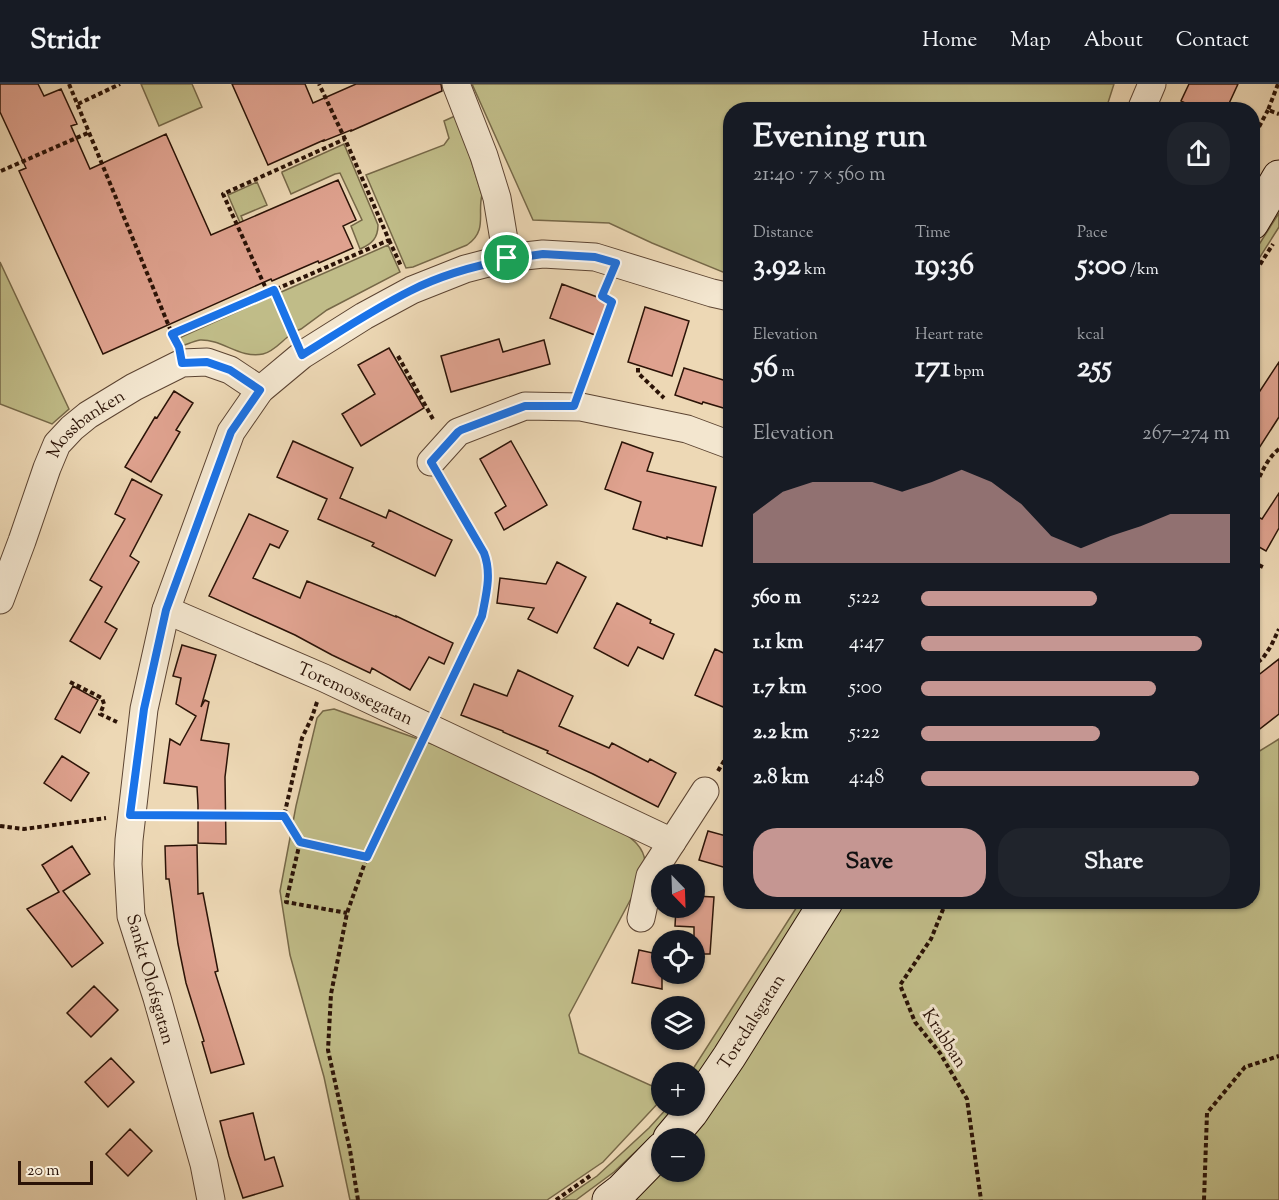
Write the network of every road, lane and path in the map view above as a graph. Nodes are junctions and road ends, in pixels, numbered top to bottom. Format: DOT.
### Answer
graph roads {
  1 [pos="69,84"];
  2 [pos="120,84"];
  3 [pos="319,84"];
  4 [pos="456,84"];
  5 [pos="1152,84"];
  6 [pos="1278,84"];
  7 [pos="1144,102"];
  8 [pos="78,104"];
  9 [pos="1268,110"];
  10 [pos="1279,114"];
  11 [pos="1260,125"];
  12 [pos="90,132"];
  13 [pos="345,139"];
  14 [pos="1,171"];
  15 [pos="1279,177"];
  16 [pos="1260,209"];
  17 [pos="1279,236"];
  18 [pos="507,258"];
  19 [pos="616,263"];
  20 [pos="1260,265"];
  21 [pos="274,290"];
  22 [pos="268,293"];
  23 [pos="723,295"];
  24 [pos="172,334"];
  25 [pos="302,355"];
  26 [pos="398,356"];
  27 [pos="182,363"];
  28 [pos="260,390"];
  29 [pos="574,406"];
  30 [pos="723,443"];
  31 [pos="1279,449"];
  32 [pos="439,453"];
  33 [pos="1260,478"];
  34 [pos="1260,566"];
  35 [pos="1265,568"];
  36 [pos="0,600"];
  37 [pos="166,610"];
  38 [pos="1279,629"];
  39 [pos="1260,660"];
  40 [pos="324,678"];
  41 [pos="70,682"];
  42 [pos="429,727"];
  43 [pos="141,730"];
  44 [pos="705,791"];
  45 [pos="130,815"];
  46 [pos="284,816"];
  47 [pos="0,826"];
  48 [pos="300,842"];
  49 [pos="672,842"];
  50 [pos="367,857"];
  51 [pos="822,909"];
  52 [pos="943,909"];
  53 [pos="346,913"];
  54 [pos="641,918"];
  55 [pos="1279,1056"];
  56 [pos="678,1128"];
  57 [pos="651,1160"];
  58 [pos="211,1200"];
  59 [pos="358,1200"];
  60 [pos="609,1200"];
  61 [pos="981,1200"];
  62 [pos="1204,1200"];
  1 -- 8 [label="path"];
  2 -- 8 [label="path"];
  3 -- 13 [label="path"];
  4 -- 18 [label="street"];
  5 -- 7 [label="street"];
  6 -- 9 [label="path"];
  8 -- 12 [label="path"];
  9 -- 10 [label="path"];
  9 -- 11 [label="path"];
  12 -- 14 [label="path"];
  12 -- 24 [label="path"];
  13 -- 21 [label="path"];
  13 -- 22 [label="path"];
  15 -- 16 [label="street"];
  17 -- 20 [label="path"];
  18 -- 19 [label="street, Sankt Olofsgatan"];
  18 -- 25 [label="street, Sankt Olofsgatan"];
  19 -- 23 [label="street, Sankt Olofsgatan"];
  19 -- 29 [label="path"];
  21 -- 22 [label="path"];
  21 -- 25 [label="path"];
  22 -- 24 [label="path"];
  24 -- 27 [label="path"];
  25 -- 28 [label="street, Sankt Olofsgatan"];
  26 -- 32 [label="path"];
  27 -- 28 [label="street, Mossbanken"];
  27 -- 36 [label="street, Mossbanken"];
  28 -- 37 [label="street, Sankt Olofsgatan"];
  29 -- 30 [label="street"];
  29 -- 32 [label="street"];
  31 -- 33 [label="path"];
  32 -- 42 [label="path"];
  34 -- 35 [label="path"];
  37 -- 40 [label="street, Toremossegatan"];
  37 -- 43 [label="street, Sankt Olofsgatan"];
  38 -- 39 [label="path"];
  40 -- 42 [label="street, Toremossegatan"];
  40 -- 46 [label="path"];
  41 -- 43 [label="path"];
  42 -- 49 [label="street, Toremossegatan"];
  42 -- 50 [label="path"];
  43 -- 45 [label="street, Sankt Olofsgatan"];
  44 -- 49 [label="street"];
  45 -- 46 [label="path"];
  45 -- 47 [label="path"];
  45 -- 58 [label="street, Sankt Olofsgatan"];
  46 -- 48 [label="path"];
  48 -- 50 [label="path"];
  48 -- 53 [label="path"];
  49 -- 54 [label="street"];
  50 -- 53 [label="path"];
  51 -- 56 [label="street, Toredalsgatan"];
  52 -- 61 [label="path, Krabban"];
  53 -- 59 [label="path"];
  55 -- 62 [label="path"];
  57 -- 60 [label="street"];
}
